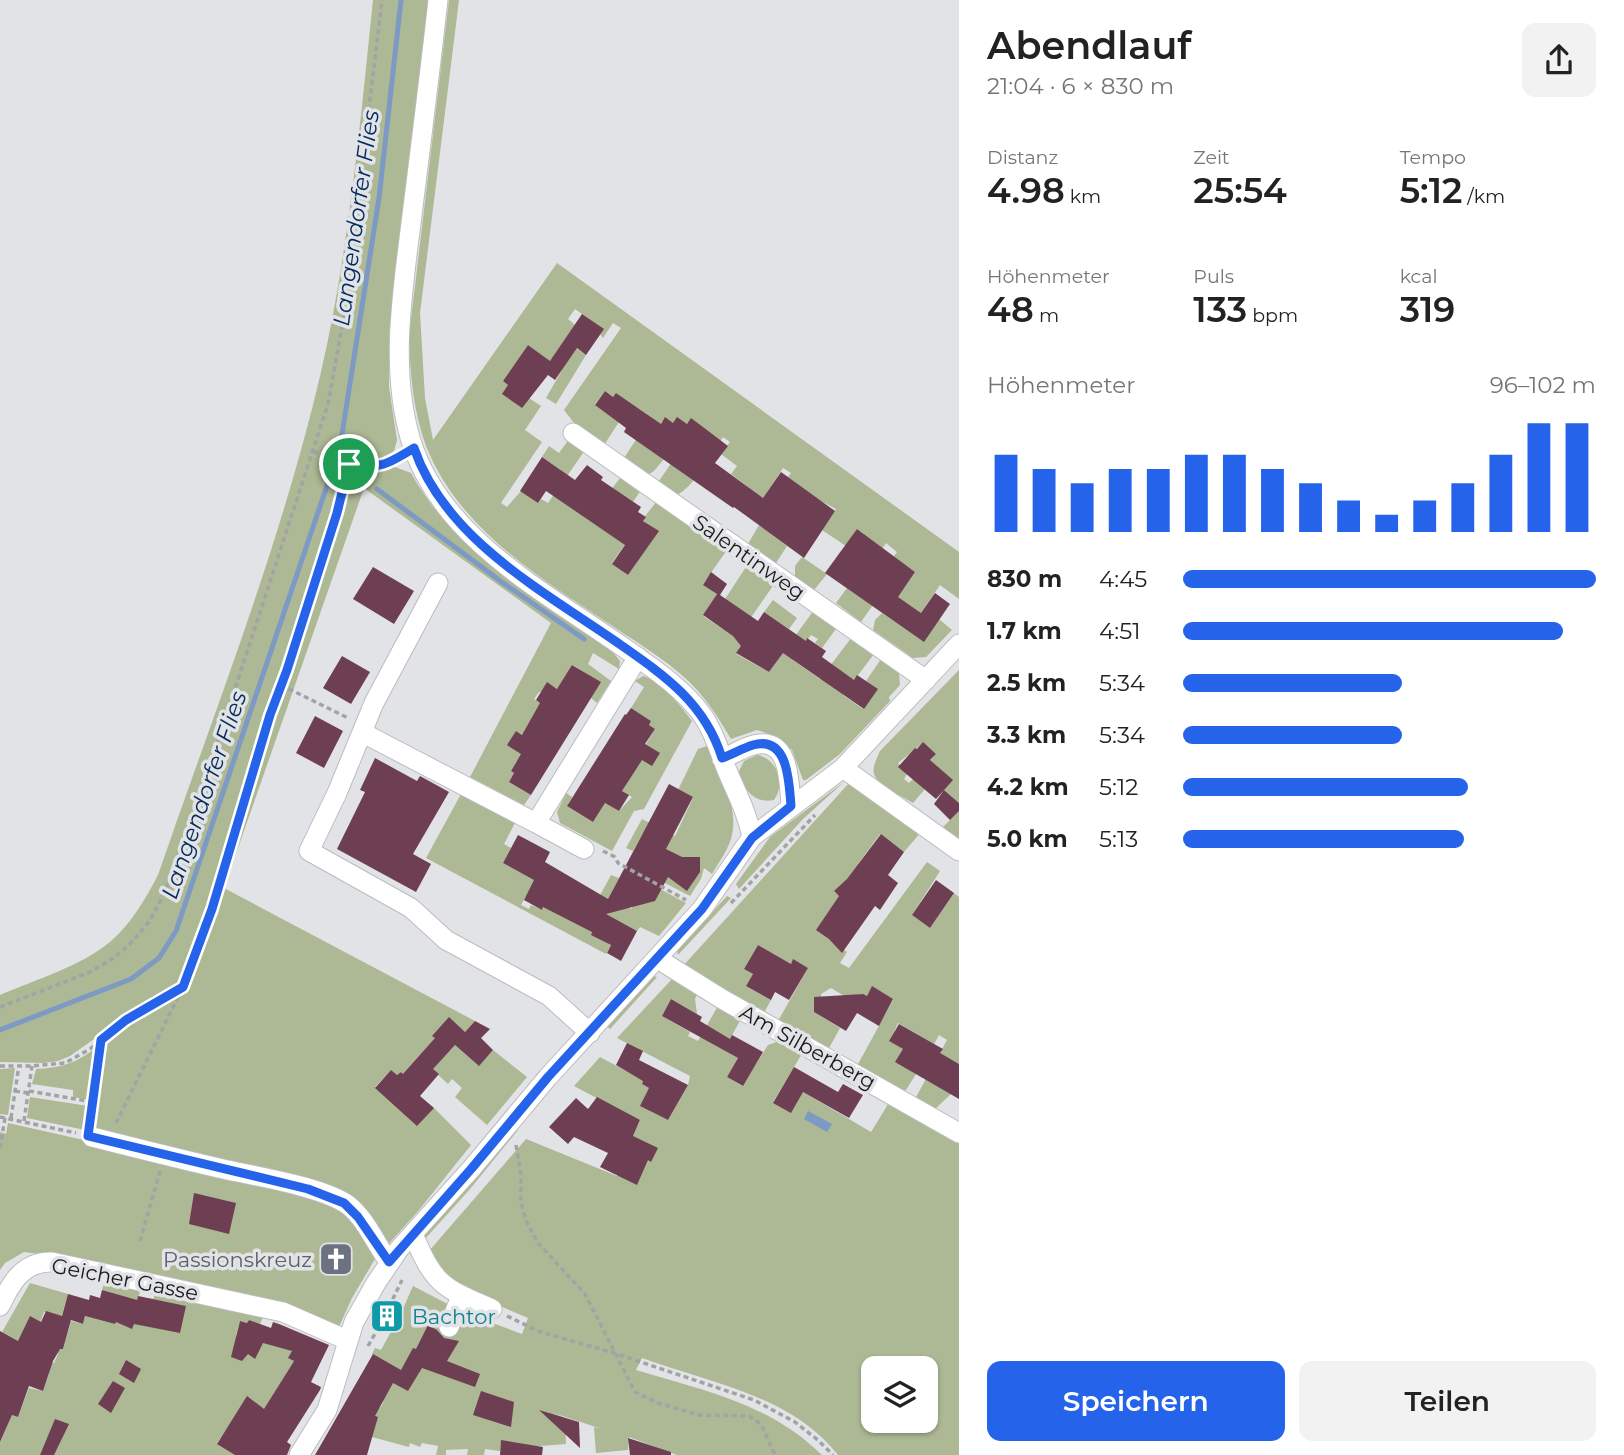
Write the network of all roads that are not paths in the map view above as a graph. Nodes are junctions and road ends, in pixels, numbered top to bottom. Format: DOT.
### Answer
graph roads {
  1 [pos="438,0"];
  2 [pos="573,433"];
  3 [pos="438,583"];
  4 [pos="959,644"];
  5 [pos="638,657"];
  6 [pos="926,680"];
  7 [pos="364,730"];
  8 [pos="722,758"];
  9 [pos="843,768"];
  10 [pos="791,806"];
  11 [pos="536,823"];
  12 [pos="752,838"];
  13 [pos="589,848"];
  14 [pos="959,851"];
  15 [pos="658,959"];
  16 [pos="590,1033"];
  17 [pos="959,1133"];
  18 [pos="95,1138"];
  19 [pos="412,1234"];
  20 [pos="389,1262"];
  21 [pos="461,1296"];
  22 [pos="0,1306"];
  23 [pos="492,1309"];
  24 [pos="449,1327"];
  25 [pos="348,1340"];
  26 [pos="299,1455"];
  1 -- 5 [label="street"];
  2 -- 6 [label="street, Salentinweg"];
  3 -- 7 [label="street"];
  4 -- 6 [label="street"];
  5 -- 8 [label="street"];
  5 -- 11 [label="street"];
  6 -- 9 [label="street"];
  7 -- 11 [label="street"];
  7 -- 16 [label="street"];
  8 -- 10 [label="street"];
  8 -- 12 [label="street"];
  9 -- 10 [label="street"];
  9 -- 14 [label="street"];
  10 -- 12 [label="street"];
  11 -- 13 [label="street"];
  12 -- 15 [label="street"];
  15 -- 16 [label="street"];
  15 -- 17 [label="street, Am Silberberg"];
  16 -- 19 [label="street"];
  18 -- 20 [label="street"];
  19 -- 20 [label="street"];
  19 -- 21 [label="street"];
  20 -- 25 [label="street"];
  21 -- 23 [label="street"];
  21 -- 24 [label="street"];
  22 -- 25 [label="street, Geicher Gasse"];
  25 -- 26 [label="street"];
}
